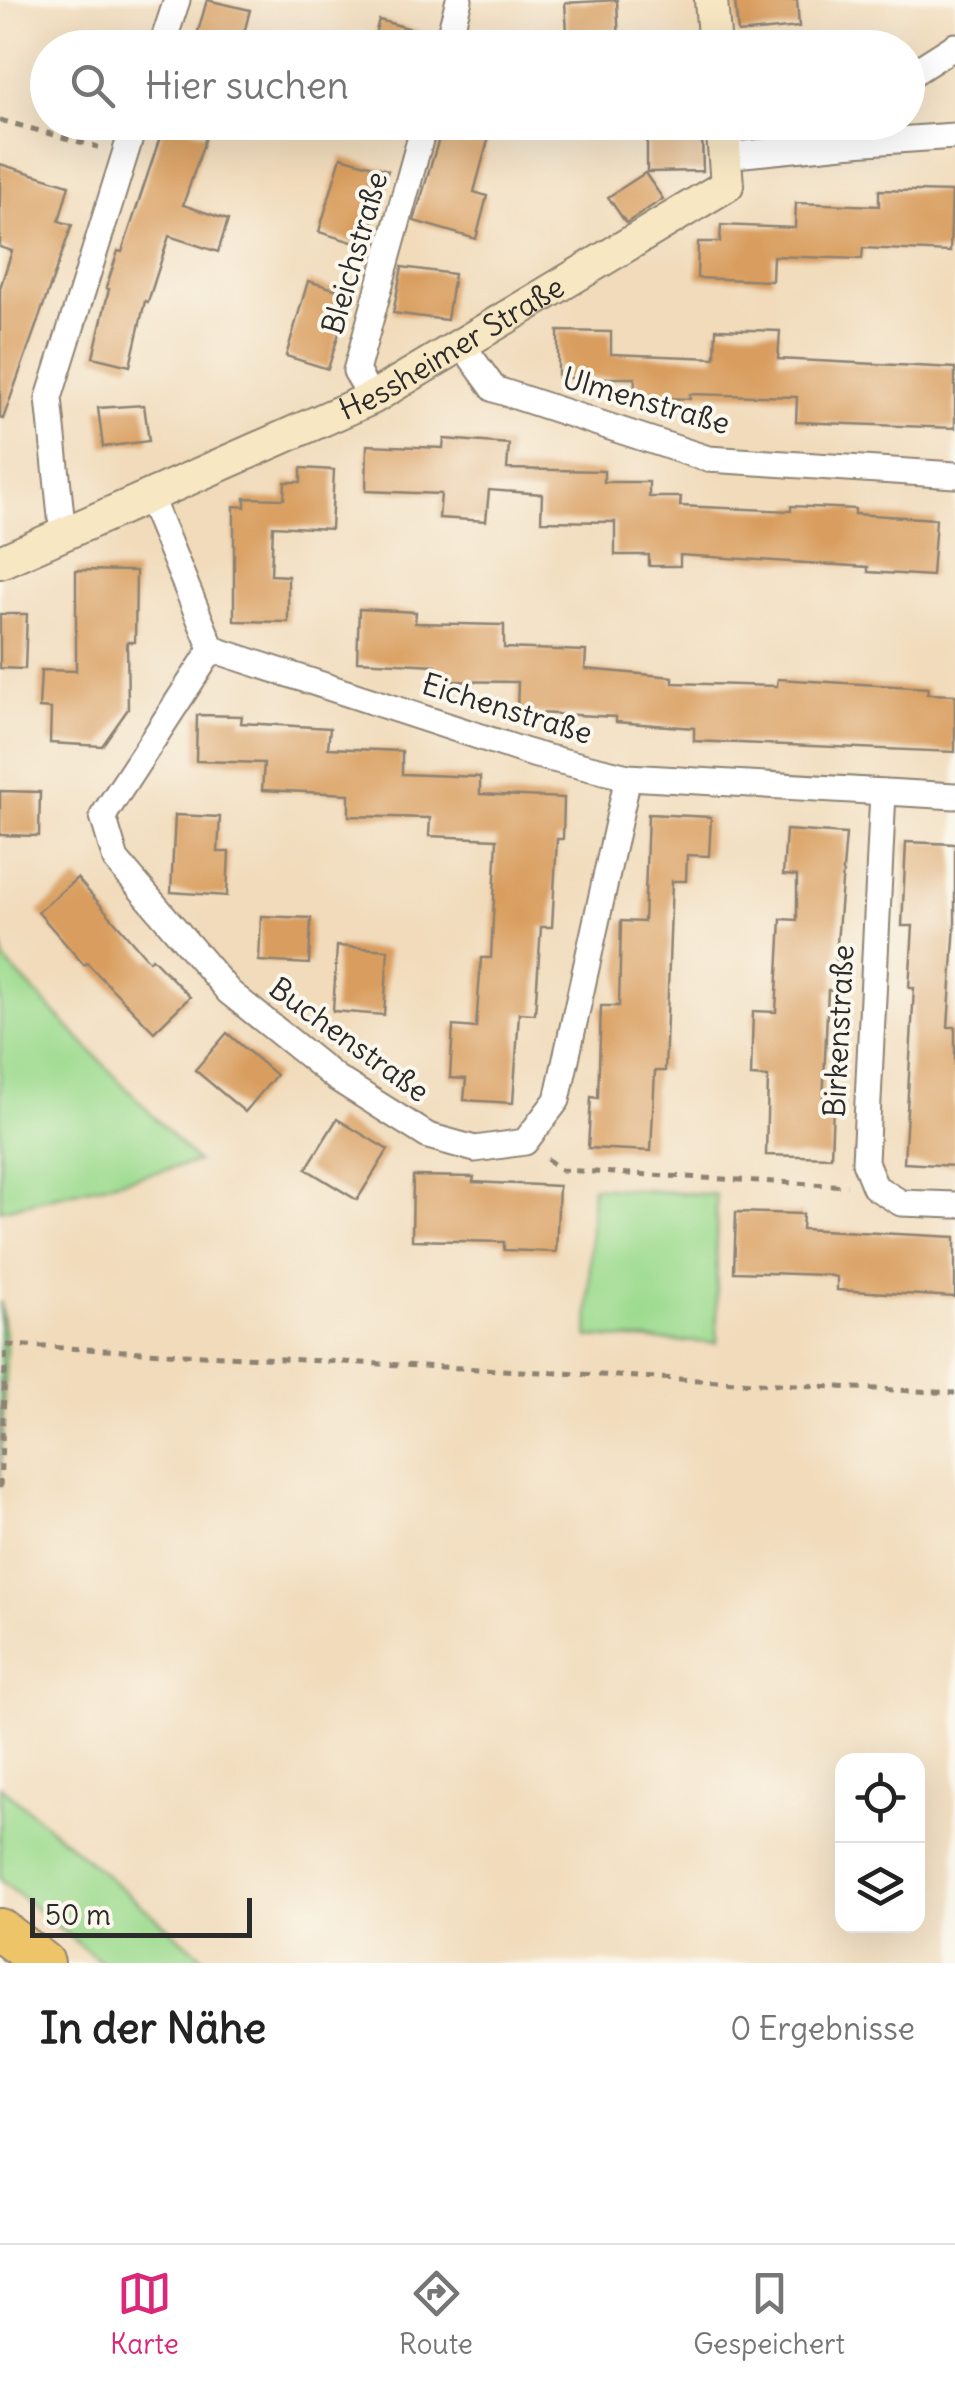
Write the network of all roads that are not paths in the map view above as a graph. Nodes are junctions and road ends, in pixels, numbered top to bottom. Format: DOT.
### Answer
graph roads {
  1 [pos="177,0"];
  2 [pos="459,0"];
  3 [pos="711,0"];
  4 [pos="167,30"];
  5 [pos="451,30"];
  6 [pos="714,30"];
  7 [pos="955,46"];
  8 [pos="925,65"];
  9 [pos="925,135"];
  10 [pos="955,136"];
  11 [pos="130,140"];
  12 [pos="420,140"];
  13 [pos="724,140"];
  14 [pos="814,140"];
  15 [pos="725,156"];
  16 [pos="463,346"];
  17 [pos="372,398"];
  18 [pos="955,476"];
  19 [pos="150,498"];
  20 [pos="63,536"];
  21 [pos="0,562"];
  22 [pos="212,649"];
  23 [pos="628,777"];
  24 [pos="883,792"];
  25 [pos="955,796"];
  26 [pos="955,1205"];
  27 [pos="0,1930"];
  28 [pos="43,1963"];
  1 -- 4 [label="street"];
  2 -- 5 [label="street"];
  3 -- 6 [label="street"];
  7 -- 8 [label="street"];
  9 -- 10 [label="street"];
  11 -- 20 [label="street"];
  12 -- 17 [label="street, Bleichstraße"];
  13 -- 15 [label="street"];
  14 -- 15 [label="street"];
  15 -- 16 [label="street, Hessheimer Straße"];
  16 -- 17 [label="street, Hessheimer Straße"];
  16 -- 18 [label="street, Ulmenstraße"];
  17 -- 19 [label="street, Hessheimer Straße"];
  19 -- 20 [label="street, Hessheimer Straße"];
  19 -- 22 [label="street"];
  20 -- 21 [label="street, Hessheimer Straße"];
  22 -- 23 [label="street, Eichenstraße"];
  22 -- 23 [label="street, Buchenstraße"];
  23 -- 24 [label="street, Eichenstraße"];
  24 -- 25 [label="street, Eichenstraße"];
  24 -- 26 [label="street, Birkenstraße"];
  27 -- 28 [label="highway"];
}
